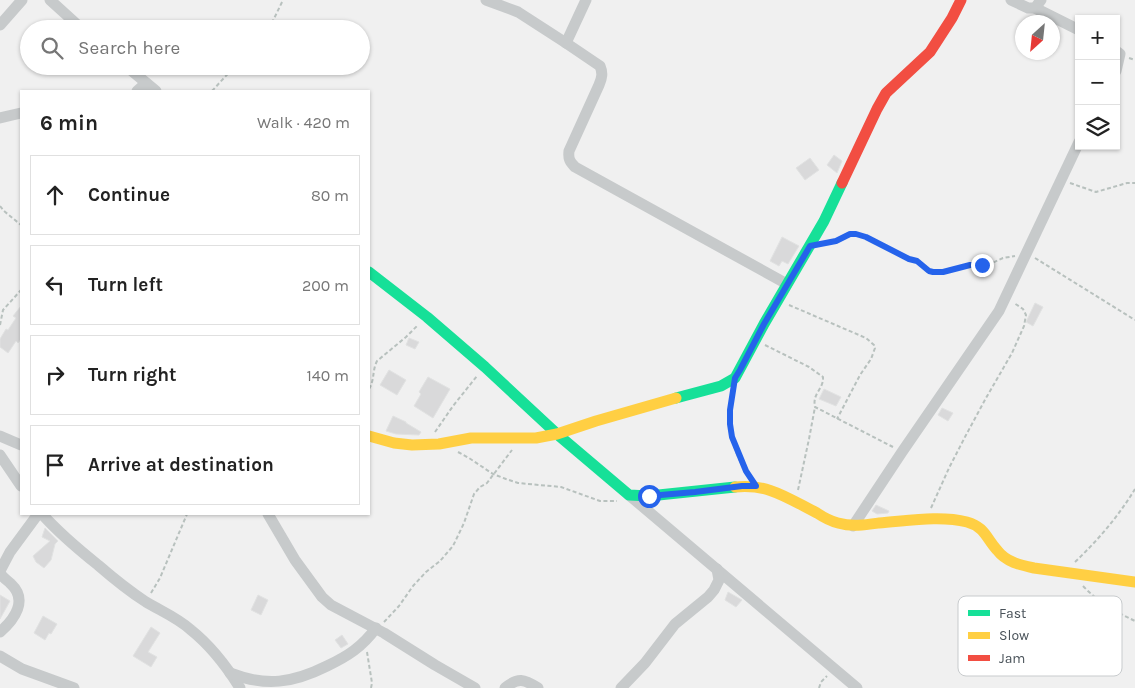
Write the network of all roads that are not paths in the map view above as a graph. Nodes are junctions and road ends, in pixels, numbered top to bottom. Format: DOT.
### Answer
graph roads {
  1 [pos="22,0"];
  2 [pos="50,0"];
  3 [pos="486,0"];
  4 [pos="586,0"];
  5 [pos="961,0"];
  6 [pos="1011,0"];
  7 [pos="1038,4"];
  8 [pos="72,20"];
  9 [pos="0,25"];
  10 [pos="1075,27"];
  11 [pos="566,43"];
  12 [pos="137,75"];
  13 [pos="146,83"];
  14 [pos="137,90"];
  15 [pos="155,90"];
  16 [pos="20,113"];
  17 [pos="0,118"];
  18 [pos="1075,150"];
  19 [pos="370,273"];
  20 [pos="787,284"];
  21 [pos="557,434"];
  22 [pos="0,436"];
  23 [pos="370,436"];
  24 [pos="20,445"];
  25 [pos="0,455"];
  26 [pos="20,485"];
  27 [pos="629,495"];
  28 [pos="37,515"];
  29 [pos="43,515"];
  30 [pos="269,515"];
  31 [pos="852,526"];
  32 [pos="717,569"];
  33 [pos="0,572"];
  34 [pos="1135,582"];
  35 [pos="376,628"];
  36 [pos="0,632"];
  37 [pos="0,656"];
  38 [pos="230,673"];
  39 [pos="74,688"];
  40 [pos="240,688"];
  41 [pos="475,688"];
  42 [pos="506,688"];
  43 [pos="538,688"];
  44 [pos="621,688"];
  45 [pos="857,688"];
  1 -- 9 [label="street"];
  2 -- 8 [label="street"];
  3 -- 11 [label="street"];
  4 -- 11 [label="street"];
  5 -- 20 [label="street"];
  6 -- 7 [label="street"];
  7 -- 10 [label="street"];
  11 -- 20 [label="street"];
  12 -- 13 [label="street"];
  13 -- 14 [label="street"];
  13 -- 15 [label="street"];
  16 -- 17 [label="street"];
  18 -- 31 [label="street"];
  19 -- 21 [label="street"];
  20 -- 21 [label="street"];
  21 -- 23 [label="street"];
  21 -- 27 [label="street"];
  22 -- 24 [label="street"];
  25 -- 26 [label="street"];
  27 -- 31 [label="street"];
  27 -- 32 [label="street"];
  28 -- 33 [label="street"];
  29 -- 38 [label="street"];
  30 -- 35 [label="street"];
  31 -- 34 [label="street"];
  32 -- 44 [label="street"];
  32 -- 45 [label="street"];
  33 -- 36 [label="street"];
  35 -- 38 [label="street"];
  35 -- 41 [label="street"];
  37 -- 39 [label="street"];
  38 -- 40 [label="street"];
  42 -- 43 [label="street"];
}
